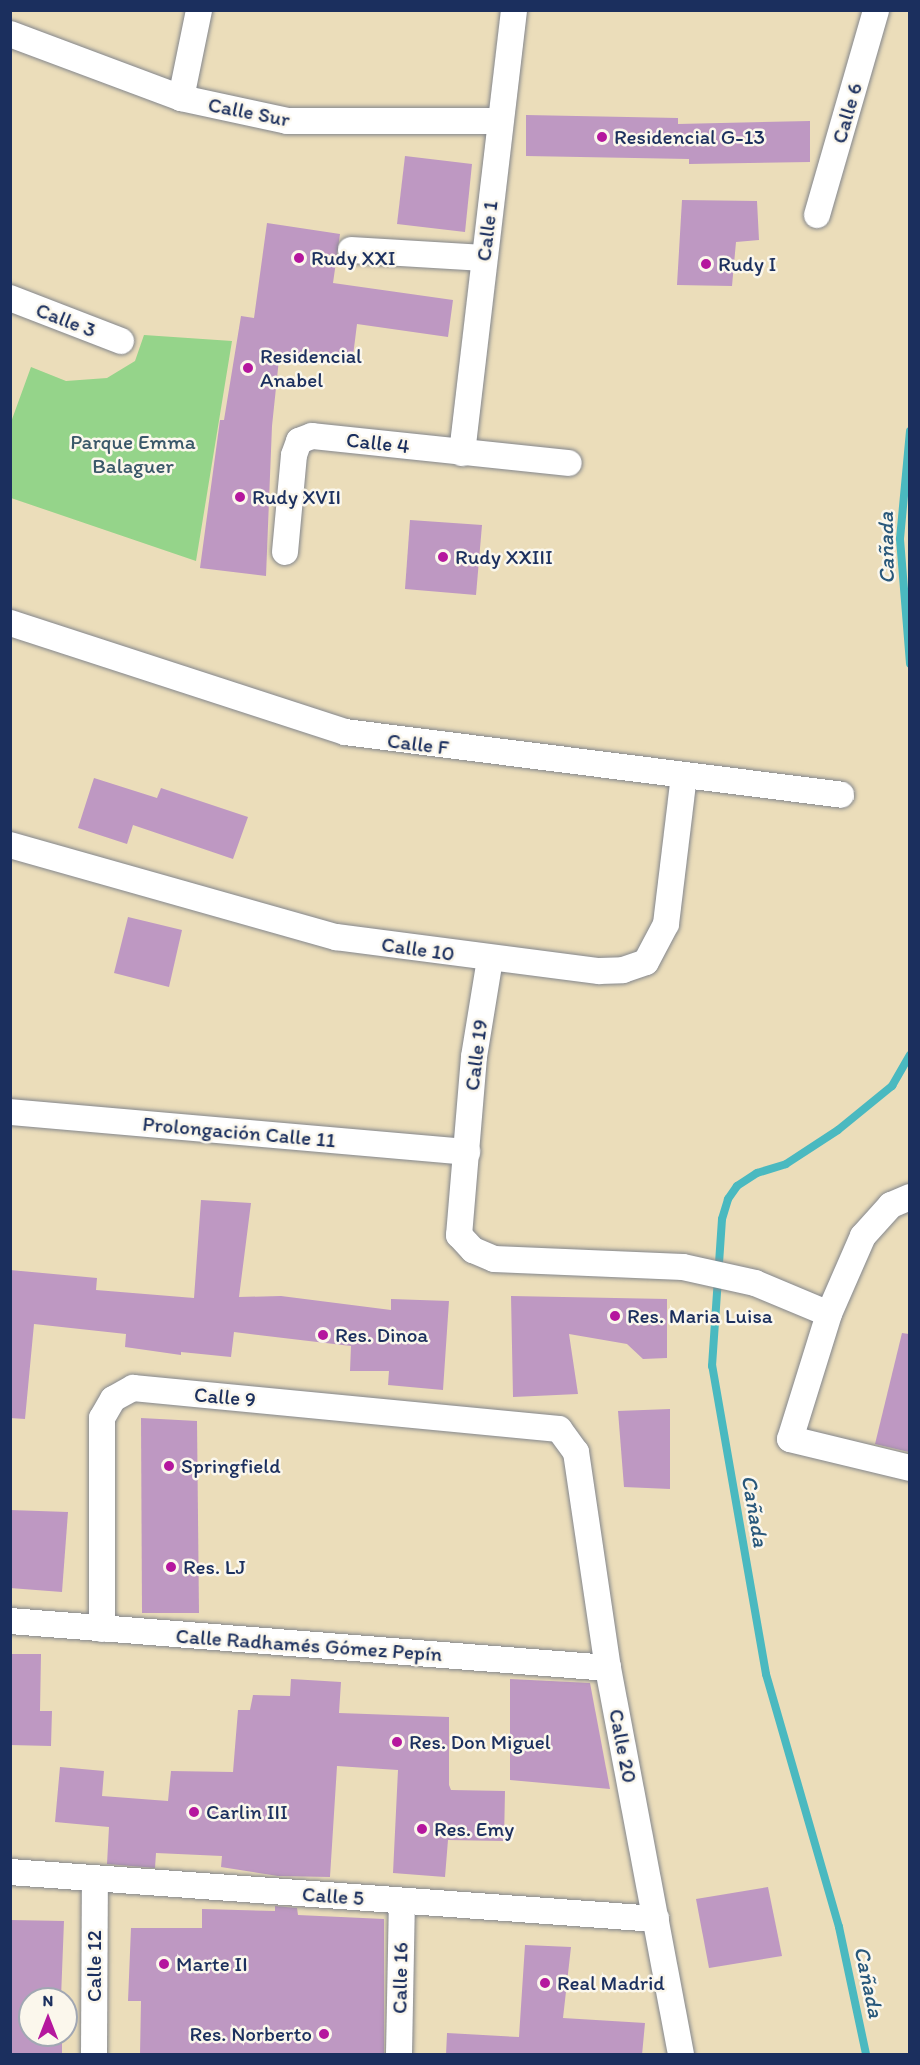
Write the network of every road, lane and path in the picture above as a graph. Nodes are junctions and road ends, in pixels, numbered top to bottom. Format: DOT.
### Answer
graph roads {
  1 [pos="199,10"];
  2 [pos="514,10"];
  3 [pos="876,10"];
  4 [pos="10,34"];
  5 [pos="181,98"];
  6 [pos="500,122"];
  7 [pos="817,215"];
  8 [pos="351,250"];
  9 [pos="484,258"];
  10 [pos="10,298"];
  11 [pos="121,341"];
  12 [pos="462,453"];
  13 [pos="569,463"];
  14 [pos="285,552"];
  15 [pos="10,623"];
  16 [pos="684,777"];
  17 [pos="841,795"];
  18 [pos="10,845"];
  19 [pos="490,958"];
  20 [pos="10,1112"];
  21 [pos="467,1152"];
  22 [pos="909,1197"];
  23 [pos="829,1314"];
  24 [pos="569,1437"];
  25 [pos="909,1468"];
  26 [pos="10,1621"];
  27 [pos="102,1629"];
  28 [pos="608,1668"];
  29 [pos="10,1872"];
  30 [pos="95,1878"];
  31 [pos="402,1901"];
  32 [pos="656,1919"];
  33 [pos="94,2055"];
  34 [pos="399,2055"];
  35 [pos="681,2055"];
  1 -- 5 [label="street"];
  2 -- 6 [label="street, Calle 1"];
  3 -- 7 [label="street, Calle 6"];
  4 -- 5 [label="street, Calle Sur"];
  5 -- 6 [label="street, Calle Sur"];
  6 -- 9 [label="street, Calle 1"];
  8 -- 9 [label="street"];
  9 -- 12 [label="street, Calle 1"];
  10 -- 11 [label="street, Calle 3"];
  12 -- 13 [label="street, Calle 4"];
  12 -- 14 [label="street, Calle 4"];
  15 -- 16 [label="street, Calle F"];
  16 -- 17 [label="street, Calle F"];
  16 -- 19 [label="street, Calle 10"];
  18 -- 19 [label="street, Calle 10"];
  19 -- 21 [label="street, Calle 19"];
  20 -- 21 [label="street, Prolongación Calle 11"];
  21 -- 23 [label="street, Calle 19"];
  22 -- 23 [label="street"];
  23 -- 25 [label="street"];
  24 -- 27 [label="street, Calle 9"];
  24 -- 28 [label="street, Calle 20"];
  26 -- 27 [label="street, Calle Radhamés Gómez Pepín"];
  27 -- 28 [label="street, Calle Radhamés Gómez Pepín"];
  28 -- 32 [label="street, Calle 20"];
  29 -- 30 [label="street, Calle 5"];
  30 -- 31 [label="street, Calle 5"];
  30 -- 33 [label="street, Calle 12"];
  31 -- 32 [label="street, Calle 5"];
  31 -- 34 [label="street, Calle 16"];
  32 -- 35 [label="street, Calle 20"];
}
